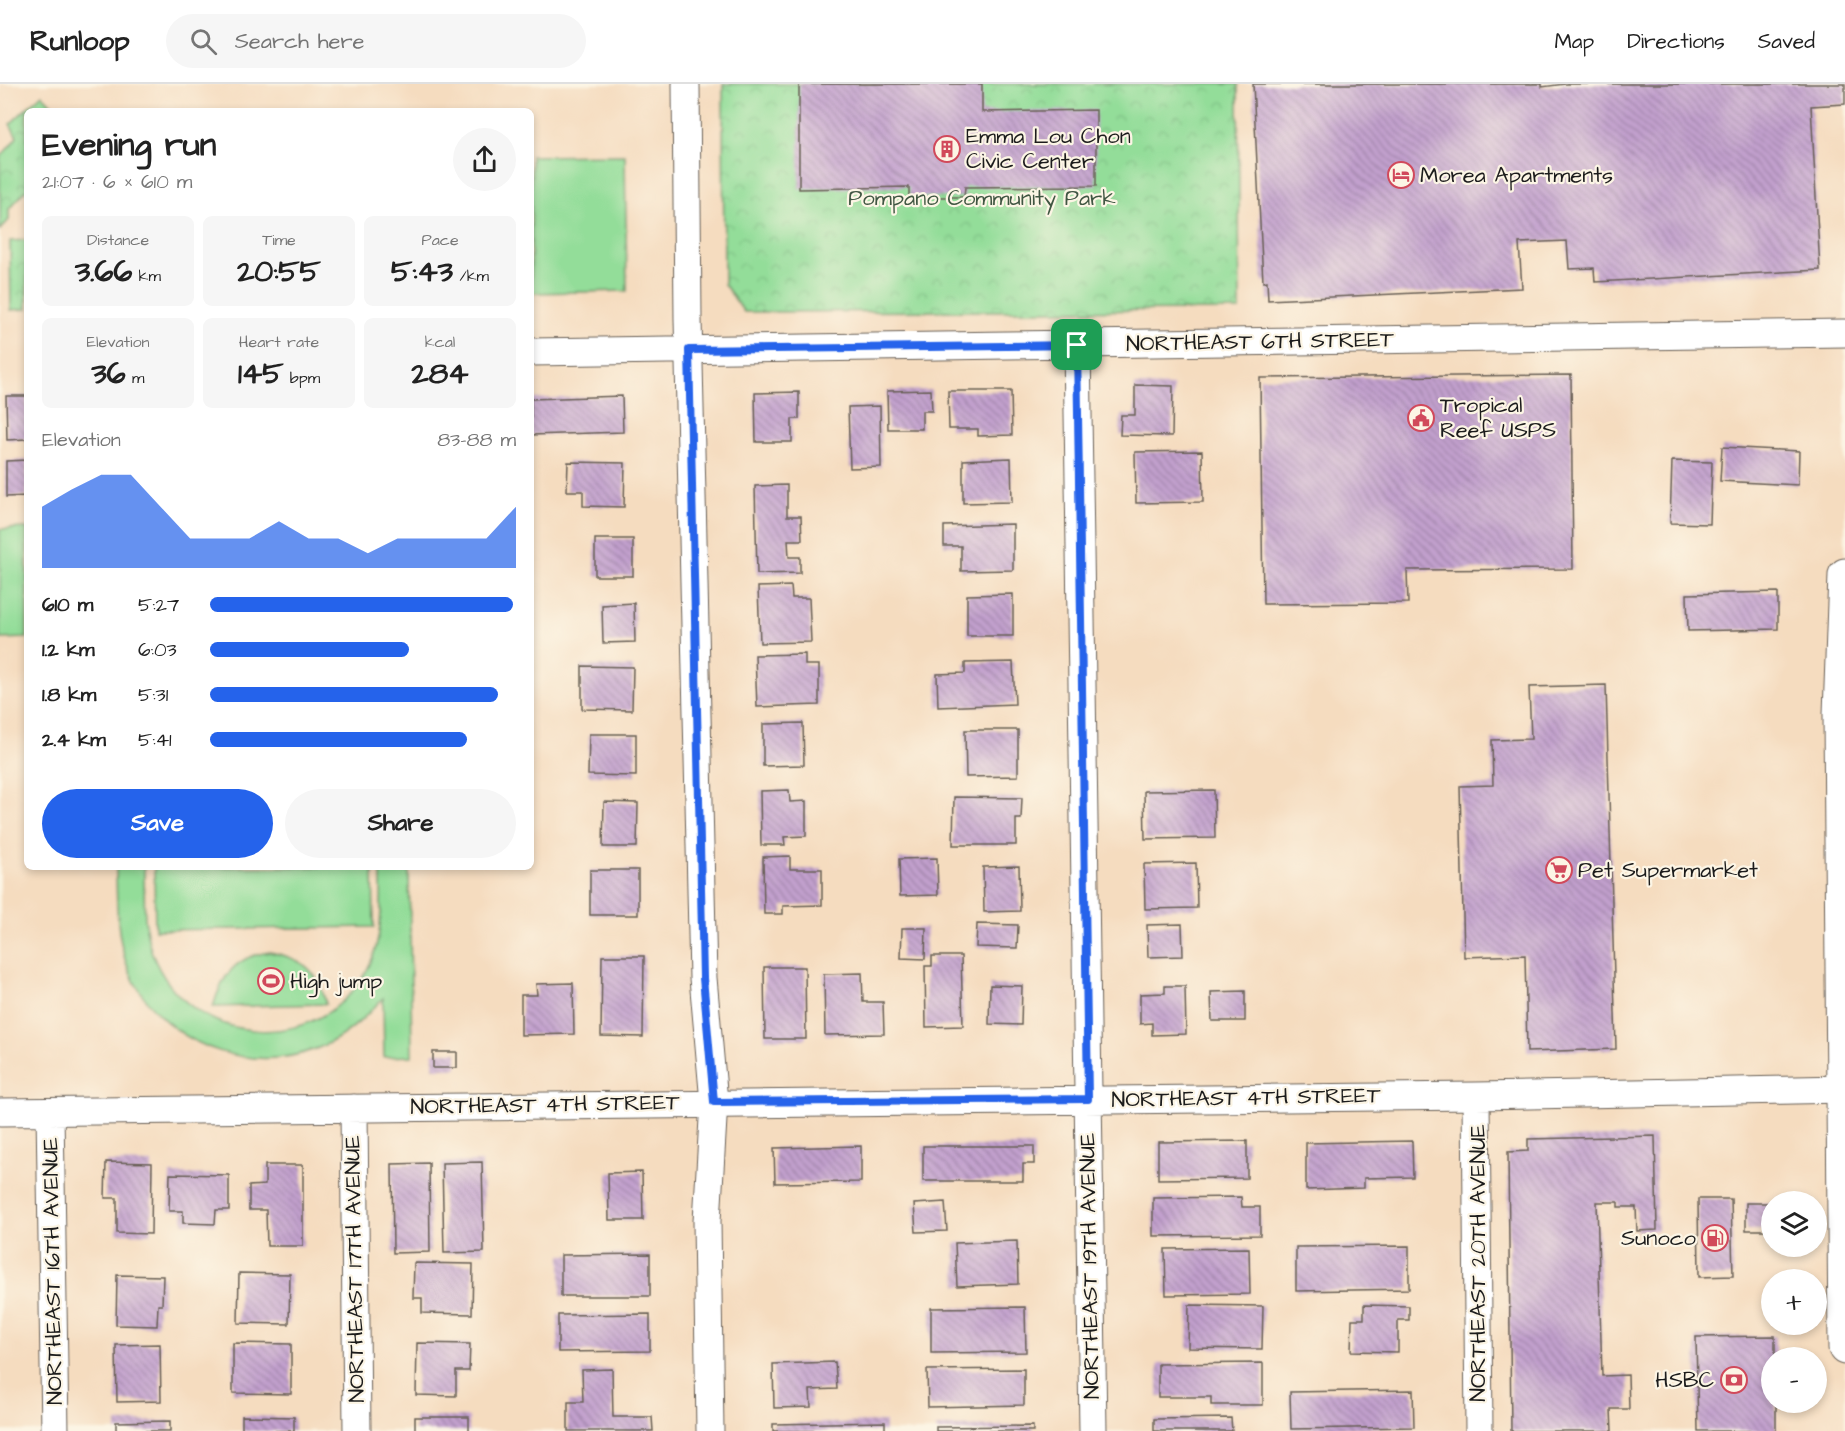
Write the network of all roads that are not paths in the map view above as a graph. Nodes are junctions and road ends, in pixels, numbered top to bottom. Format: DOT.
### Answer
graph roads {
  1 [pos="686,84"];
  2 [pos="1845,333"];
  3 [pos="1077,345"];
  4 [pos="689,350"];
  5 [pos="534,352"];
  6 [pos="1845,575"];
  7 [pos="1845,1089"];
  8 [pos="1476,1096"];
  9 [pos="1088,1099"];
  10 [pos="714,1102"];
  11 [pos="354,1108"];
  12 [pos="0,1112"];
  13 [pos="50,1112"];
  14 [pos="1845,1348"];
  15 [pos="55,1431"];
  16 [pos="357,1431"];
  17 [pos="710,1431"];
  18 [pos="1093,1431"];
  19 [pos="1479,1431"];
  1 -- 4 [label="street"];
  2 -- 3 [label="street, NORTHEAST 6TH STREET"];
  3 -- 4 [label="street, NORTHEAST 6TH STREET"];
  3 -- 9 [label="street, NORTHEAST 19TH AVENUE"];
  4 -- 5 [label="street, NORTHEAST 6TH STREET"];
  4 -- 10 [label="street"];
  6 -- 7 [label="main road"];
  7 -- 8 [label="street, NORTHEAST 4TH STREET"];
  7 -- 14 [label="main road"];
  8 -- 9 [label="street, NORTHEAST 4TH STREET"];
  8 -- 19 [label="street, NORTHEAST 20TH AVENUE"];
  9 -- 10 [label="street, NORTHEAST 4TH STREET"];
  9 -- 18 [label="street, NORTHEAST 19TH AVENUE"];
  10 -- 11 [label="street, NORTHEAST 4TH STREET"];
  10 -- 17 [label="street"];
  11 -- 13 [label="street, NORTHEAST 4TH STREET"];
  11 -- 16 [label="street, NORTHEAST 17TH AVENUE"];
  12 -- 13 [label="street, NORTHEAST 4TH STREET"];
  13 -- 15 [label="street, NORTHEAST 16TH AVENUE"];
}
